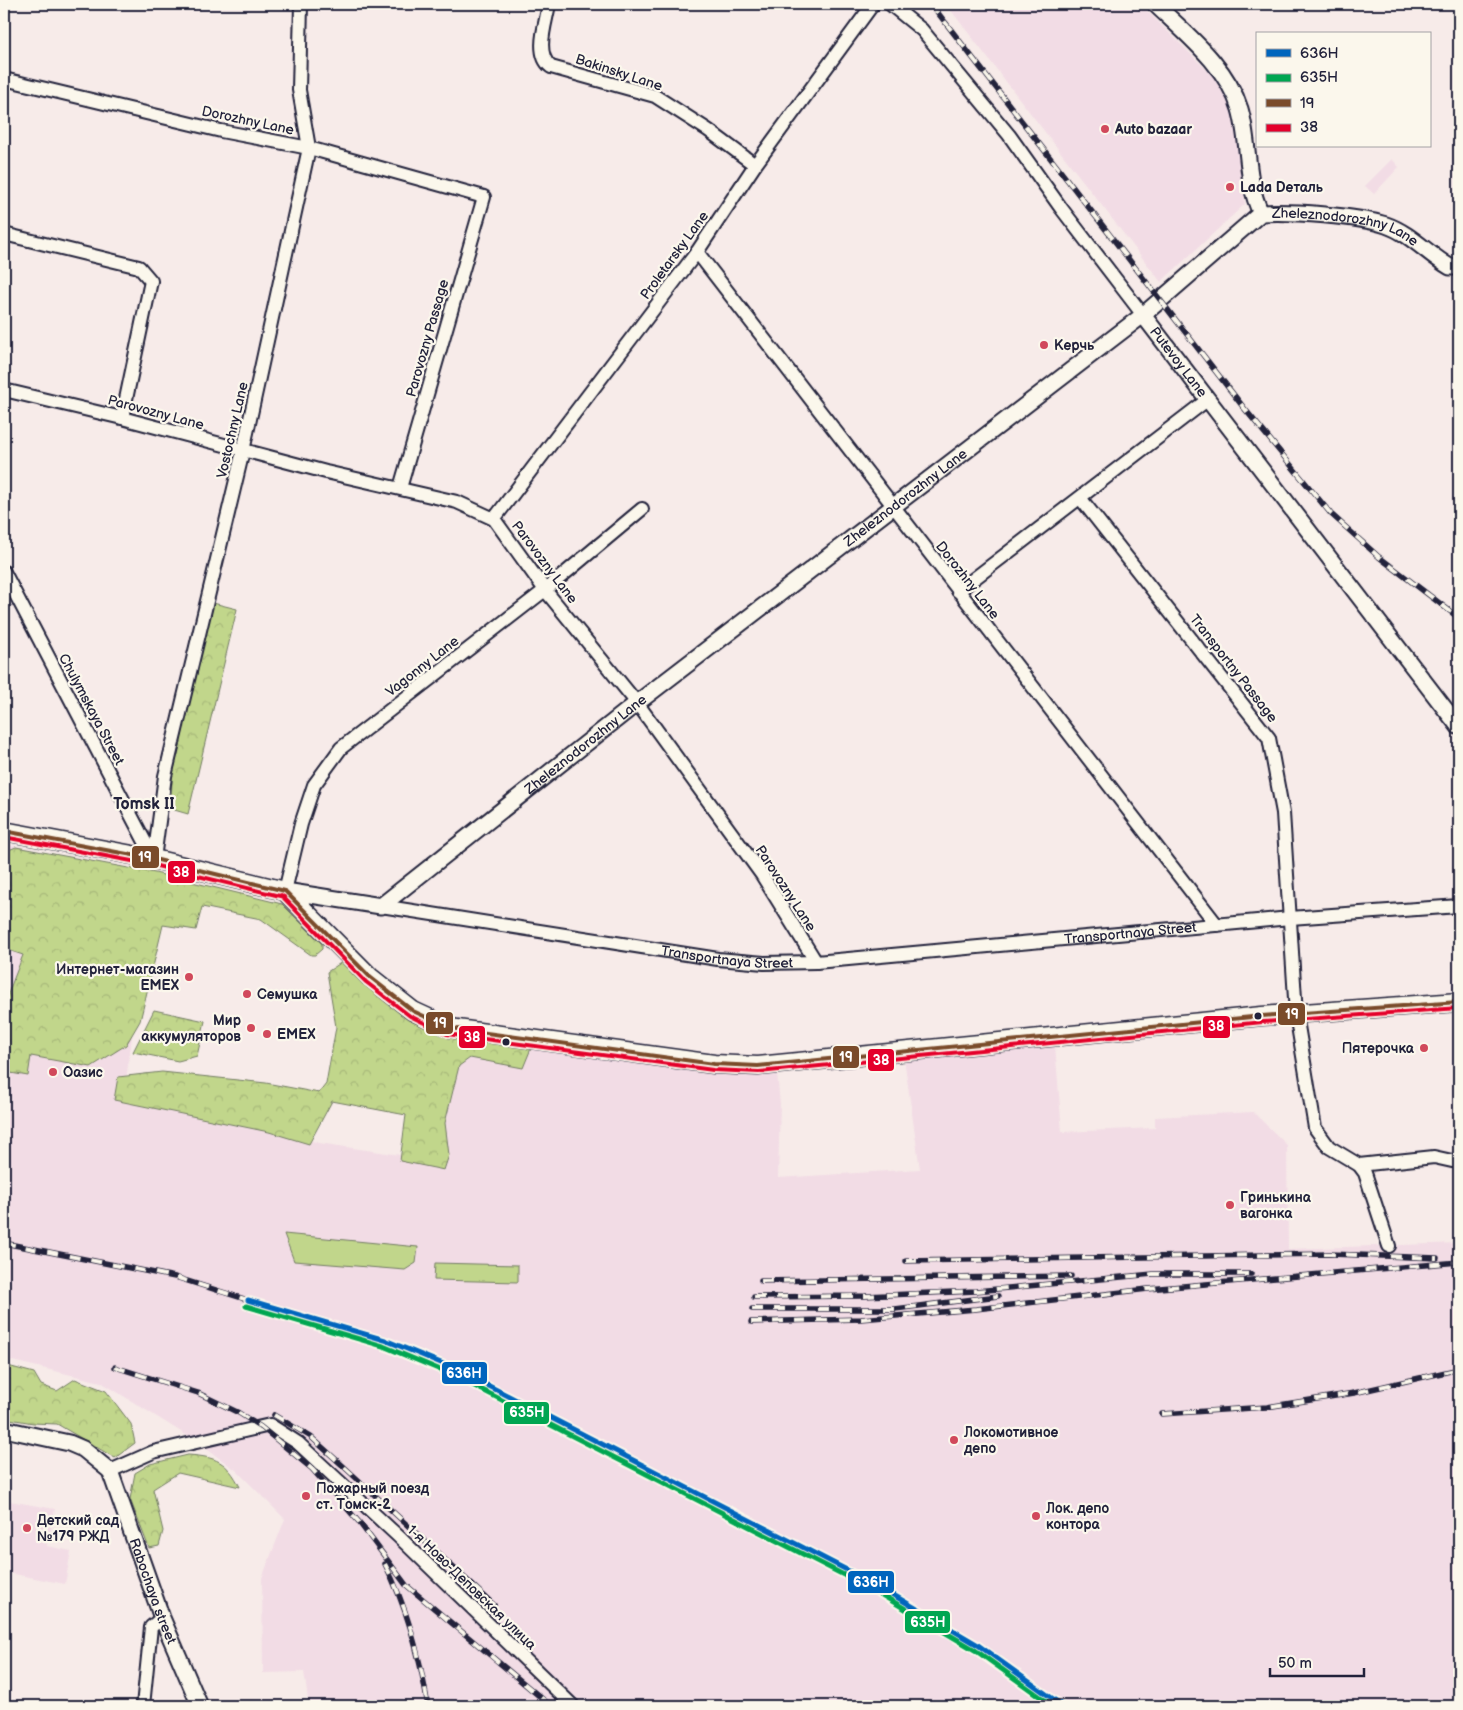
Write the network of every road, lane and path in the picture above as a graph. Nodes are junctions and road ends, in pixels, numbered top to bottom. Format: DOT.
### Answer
graph roads {
  1 [pos="302,4"];
  2 [pos="549,4"];
  3 [pos="873,4"];
  4 [pos="890,4"];
  5 [pos="1155,4"];
  6 [pos="4,79"];
  7 [pos="309,148"];
  8 [pos="755,165"];
  9 [pos="484,197"];
  10 [pos="1261,213"];
  11 [pos="4,234"];
  12 [pos="697,252"];
  13 [pos="1459,267"];
  14 [pos="1143,315"];
  15 [pos="4,390"];
  16 [pos="1207,400"];
  17 [pos="122,418"];
  18 [pos="243,451"];
  19 [pos="400,488"];
  20 [pos="1081,498"];
  21 [pos="642,509"];
  22 [pos="893,509"];
  23 [pos="494,519"];
  24 [pos="4,572"];
  25 [pos="545,590"];
  26 [pos="958,591"];
  27 [pos="637,703"];
  28 [pos="1459,727"];
  29 [pos="4,831"];
  30 [pos="154,859"];
  31 [pos="285,891"];
  32 [pos="381,906"];
  33 [pos="1459,906"];
  34 [pos="1290,918"];
  35 [pos="1217,925"];
  36 [pos="816,962"];
  37 [pos="1459,1002"];
  38 [pos="1296,1014"];
  39 [pos="1459,1160"];
  40 [pos="1359,1165"];
  41 [pos="1389,1246"];
  42 [pos="4,1429"];
  43 [pos="110,1471"];
  44 [pos="162,1618"];
  45 [pos="143,1706"];
  46 [pos="200,1706"];
  47 [pos="573,1706"];
  1 -- 7 [label="street, Vostochny Lane"];
  2 -- 8 [label="street, Bakinsky Lane"];
  3 -- 8 [label="street, Proletarsky Lane"];
  4 -- 14 [label="street, Putevoy Lane"];
  5 -- 10 [label="street"];
  6 -- 7 [label="street, Dorozhny Lane"];
  7 -- 9 [label="street, Dorozhny Lane"];
  7 -- 18 [label="street, Vostochny Lane"];
  8 -- 12 [label="street, Proletarsky Lane"];
  9 -- 19 [label="street, Parovozny Passage"];
  10 -- 13 [label="street, Zheleznodorozhny Lane"];
  10 -- 14 [label="street, Zheleznodorozhny Lane"];
  11 -- 17 [label="street"];
  12 -- 22 [label="street, Dorozhny Lane"];
  12 -- 23 [label="street, Proletarsky Lane"];
  14 -- 16 [label="street, Putevoy Lane"];
  14 -- 22 [label="street, Zheleznodorozhny Lane"];
  15 -- 17 [label="street, Parovozny Lane"];
  16 -- 20 [label="street"];
  16 -- 28 [label="street, Putevoy Lane"];
  17 -- 18 [label="street, Parovozny Lane"];
  18 -- 19 [label="street, Parovozny Lane"];
  18 -- 30 [label="street, Vostochny Lane"];
  19 -- 23 [label="street, Parovozny Lane"];
  20 -- 26 [label="street"];
  20 -- 34 [label="street, Transportny Passage"];
  21 -- 25 [label="street, Vagonny Lane"];
  22 -- 26 [label="street, Dorozhny Lane"];
  22 -- 27 [label="street, Zheleznodorozhny Lane"];
  23 -- 25 [label="street, Parovozny Lane"];
  24 -- 30 [label="street, Chulymskaya Street"];
  25 -- 27 [label="street, Parovozny Lane"];
  25 -- 31 [label="street, Vagonny Lane"];
  26 -- 35 [label="street, Dorozhny Lane"];
  27 -- 32 [label="street, Zheleznodorozhny Lane"];
  27 -- 36 [label="street, Parovozny Lane"];
  29 -- 30 [label="main road, Transportnaya Street"];
  30 -- 31 [label="main road, Transportnaya Street"];
  31 -- 32 [label="street, Transportnaya Street"];
  31 -- 38 [label="main road"];
  32 -- 36 [label="street, Transportnaya Street"];
  33 -- 34 [label="street, Transportnaya Street"];
  34 -- 35 [label="street, Transportnaya Street"];
  34 -- 38 [label="street, Transportny Passage"];
  35 -- 36 [label="street, Transportnaya Street"];
  37 -- 38 [label="main road"];
  38 -- 40 [label="street, Transportny Passage"];
  39 -- 40 [label="street"];
  40 -- 41 [label="street"];
  42 -- 43 [label="street"];
  43 -- 44 [label="street, Rabochaya street"];
  43 -- 47 [label="street, 1-я Ново-Деповская улица"];
  44 -- 45 [label="street"];
  44 -- 46 [label="street, Rabochaya street"];
}
